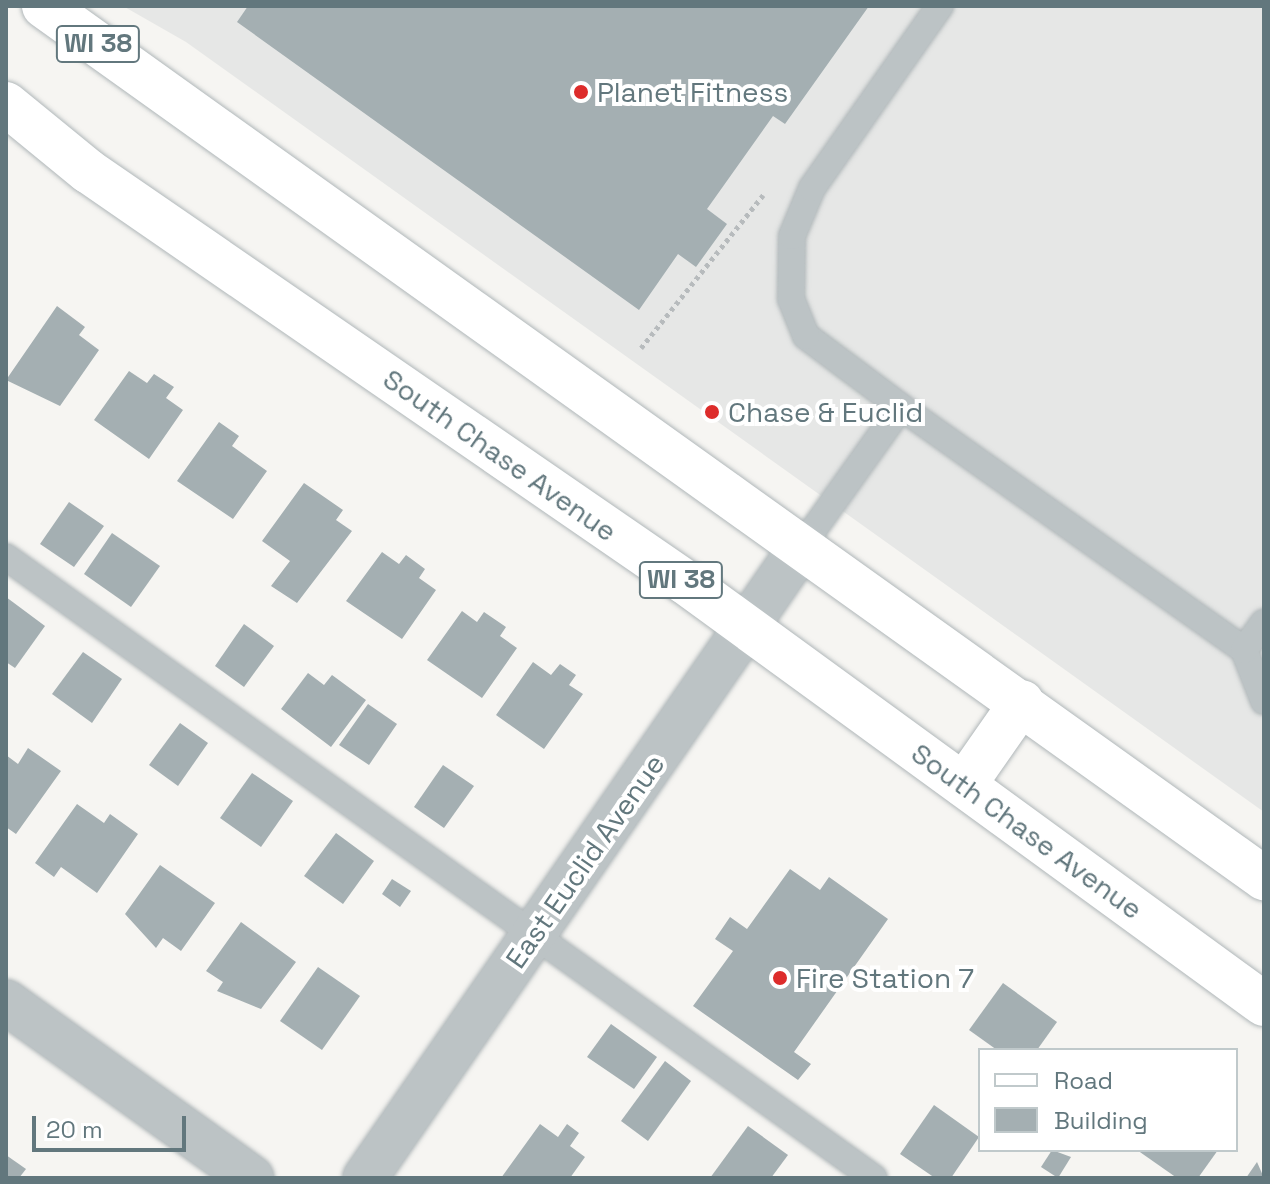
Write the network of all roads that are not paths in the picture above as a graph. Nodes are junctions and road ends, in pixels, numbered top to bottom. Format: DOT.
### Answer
graph roads {
  1 [pos="44,6"];
  2 [pos="940,6"];
  3 [pos="6,104"];
  4 [pos="901,407"];
  5 [pos="804,543"];
  6 [pos="6,557"];
  7 [pos="1264,622"];
  8 [pos="747,627"];
  9 [pos="1244,650"];
  10 [pos="1264,701"];
  11 [pos="1022,702"];
  12 [pos="964,785"];
  13 [pos="1264,878"];
  14 [pos="534,935"];
  15 [pos="6,1002"];
  16 [pos="1264,1004"];
  17 [pos="252,1178"];
  18 [pos="365,1178"];
  19 [pos="874,1178"];
  1 -- 5 [label="main road, WI 38"];
  2 -- 4 [label="lane"];
  3 -- 8 [label="main road, South Chase Avenue / WI 38"];
  4 -- 5 [label="lane"];
  4 -- 9 [label="lane"];
  5 -- 8 [label="street, East Euclid Avenue"];
  5 -- 11 [label="main road, WI 38"];
  6 -- 14 [label="lane"];
  7 -- 9 [label="lane"];
  8 -- 12 [label="main road, South Chase Avenue / WI 38"];
  8 -- 14 [label="street, East Euclid Avenue"];
  9 -- 10 [label="lane"];
  11 -- 12 [label="main road"];
  11 -- 13 [label="main road, WI 38"];
  12 -- 16 [label="main road, South Chase Avenue / WI 38"];
  14 -- 18 [label="street, East Euclid Avenue"];
  14 -- 19 [label="lane"];
  15 -- 17 [label="street"];
}
